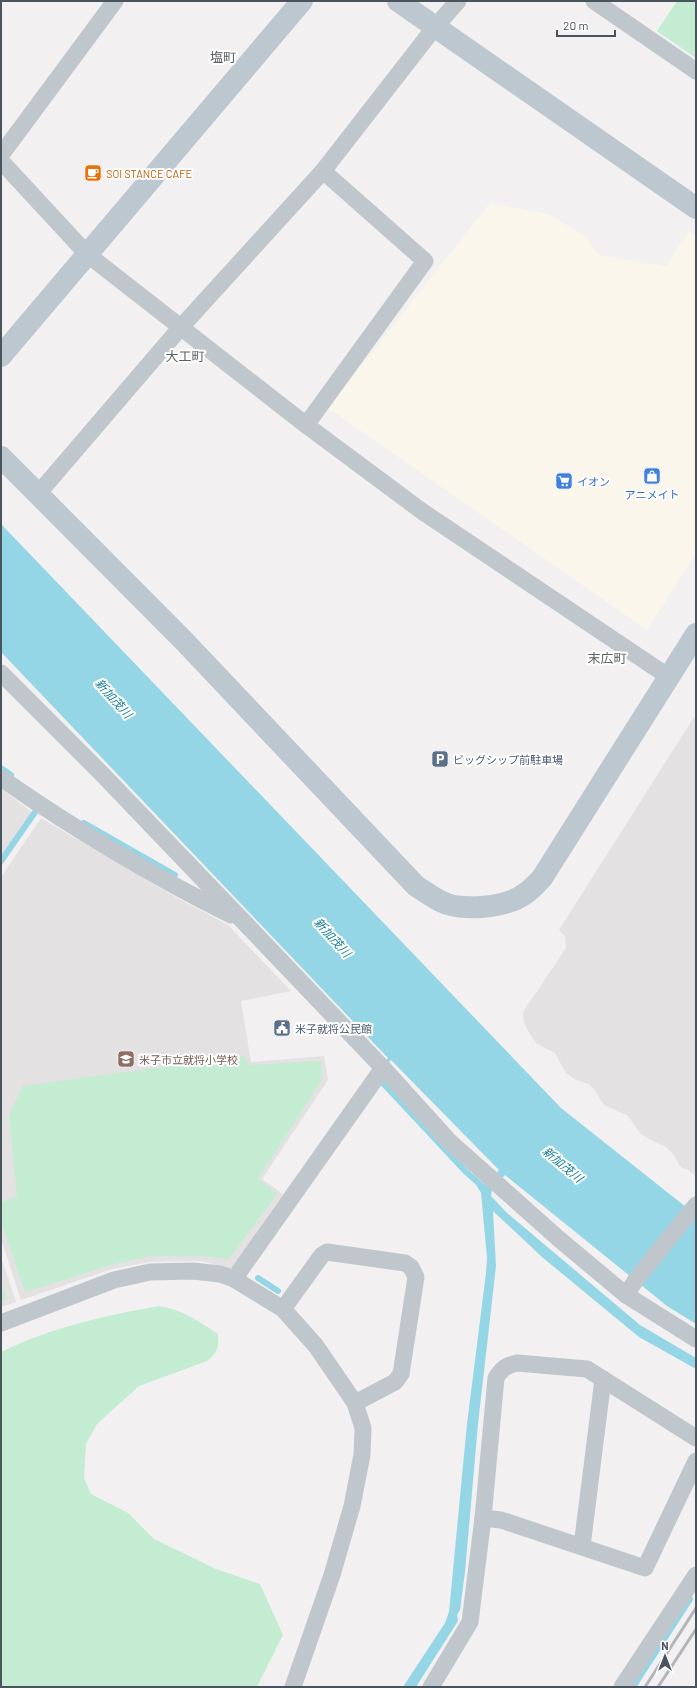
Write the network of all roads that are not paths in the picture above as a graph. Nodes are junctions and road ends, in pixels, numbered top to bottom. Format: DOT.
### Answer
graph roads {
  1 [pos="115,1"];
  2 [pos="302,1"];
  3 [pos="398,1"];
  4 [pos="458,1"];
  5 [pos="594,1"];
  6 [pos="435,28"];
  7 [pos="696,71"];
  8 [pos="1,155"];
  9 [pos="1,161"];
  10 [pos="323,171"];
  11 [pos="696,206"];
  12 [pos="87,254"];
  13 [pos="181,327"];
  14 [pos="1,356"];
  15 [pos="306,425"];
  16 [pos="1,457"];
  17 [pos="37,495"];
  18 [pos="696,634"];
  19 [pos="1,673"];
  20 [pos="669,676"];
  21 [pos="1,778"];
  22 [pos="242,920"];
  23 [pos="383,1068"];
  24 [pos="696,1205"];
  25 [pos="234,1279"];
  26 [pos="626,1295"];
  27 [pos="283,1309"];
  28 [pos="1,1323"];
  29 [pos="696,1339"];
  30 [pos="602,1379"];
  31 [pos="355,1403"];
  32 [pos="696,1438"];
  33 [pos="696,1461"];
  34 [pos="483,1518"];
  35 [pos="582,1546"];
  36 [pos="696,1575"];
  37 [pos="292,1687"];
  38 [pos="431,1687"];
  39 [pos="622,1687"];
  1 -- 8 [label="street"];
  2 -- 12 [label="street"];
  3 -- 6 [label="street"];
  4 -- 6 [label="street"];
  5 -- 7 [label="street"];
  6 -- 10 [label="street"];
  6 -- 11 [label="street"];
  9 -- 12 [label="street"];
  10 -- 13 [label="street"];
  10 -- 15 [label="street"];
  12 -- 13 [label="street"];
  12 -- 14 [label="street"];
  13 -- 15 [label="street"];
  13 -- 17 [label="street"];
  15 -- 20 [label="street"];
  16 -- 17 [label="street"];
  17 -- 20 [label="street"];
  18 -- 20 [label="street"];
  19 -- 22 [label="street"];
  21 -- 22 [label="street"];
  22 -- 23 [label="street"];
  23 -- 25 [label="street"];
  23 -- 26 [label="street"];
  24 -- 26 [label="street"];
  25 -- 27 [label="street"];
  25 -- 28 [label="street"];
  26 -- 29 [label="street"];
  27 -- 31 [label="street"];
  27 -- 31 [label="street"];
  30 -- 32 [label="street"];
  30 -- 34 [label="street"];
  30 -- 35 [label="street"];
  31 -- 37 [label="street"];
  33 -- 35 [label="street"];
  34 -- 35 [label="street"];
  34 -- 38 [label="street"];
  36 -- 39 [label="street"];
}
